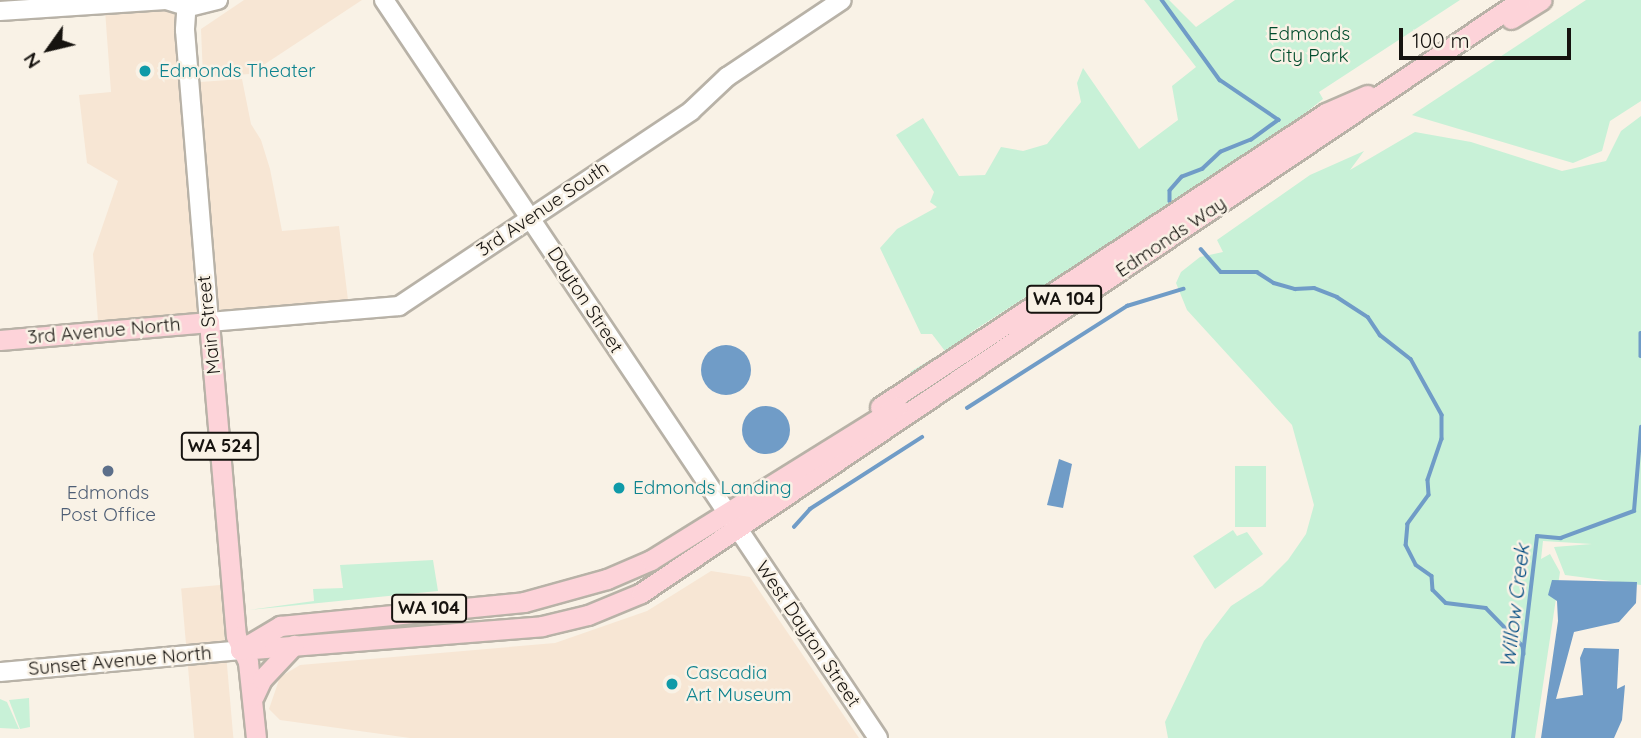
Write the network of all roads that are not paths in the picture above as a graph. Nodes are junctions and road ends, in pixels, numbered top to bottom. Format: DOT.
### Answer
graph roads {
  1 [pos="218,0"];
  2 [pos="383,0"];
  3 [pos="842,0"];
  4 [pos="1510,0"];
  5 [pos="1521,0"];
  6 [pos="1541,0"];
  7 [pos="188,4"];
  8 [pos="0,11"];
  9 [pos="1466,40"];
  10 [pos="531,218"];
  11 [pos="209,322"];
  12 [pos="0,340"];
  13 [pos="726,513"];
  14 [pos="737,531"];
  15 [pos="578,589"];
  16 [pos="542,626"];
  17 [pos="293,645"];
  18 [pos="240,650"];
  19 [pos="0,672"];
  20 [pos="254,696"];
  21 [pos="247,738"];
  22 [pos="878,738"];
  1 -- 7 [label="street"];
  2 -- 10 [label="street, Dayton Street"];
  3 -- 10 [label="street, 3rd Avenue South"];
  4 -- 13 [label="main road, WA 104"];
  5 -- 9 [label="main road, Edmonds Way / WA 104"];
  6 -- 9 [label="main road, Edmonds Way / WA 104"];
  7 -- 8 [label="street"];
  7 -- 11 [label="street, Main Street"];
  9 -- 14 [label="main road, Edmonds Way / WA 104"];
  10 -- 11 [label="street, 3rd Avenue South"];
  10 -- 13 [label="street, Dayton Street"];
  11 -- 12 [label="main road, 3rd Avenue North"];
  11 -- 18 [label="main road, Main Street / WA 524"];
  13 -- 14 [label="street, Dayton Street"];
  13 -- 15 [label="main road, WA 104"];
  14 -- 16 [label="main road, WA 104"];
  14 -- 22 [label="street, West Dayton Street"];
  15 -- 16 [label="main road"];
  15 -- 18 [label="main road, WA 104"];
  16 -- 17 [label="main road, WA 104"];
  17 -- 18 [label="main road"];
  17 -- 20 [label="main road"];
  18 -- 19 [label="street, Sunset Avenue North"];
  18 -- 20 [label="main road, Main Street / WA 524"];
  18 -- 21 [label="main road, Main Street"];
  20 -- 21 [label="main road, Main Street"];
}
